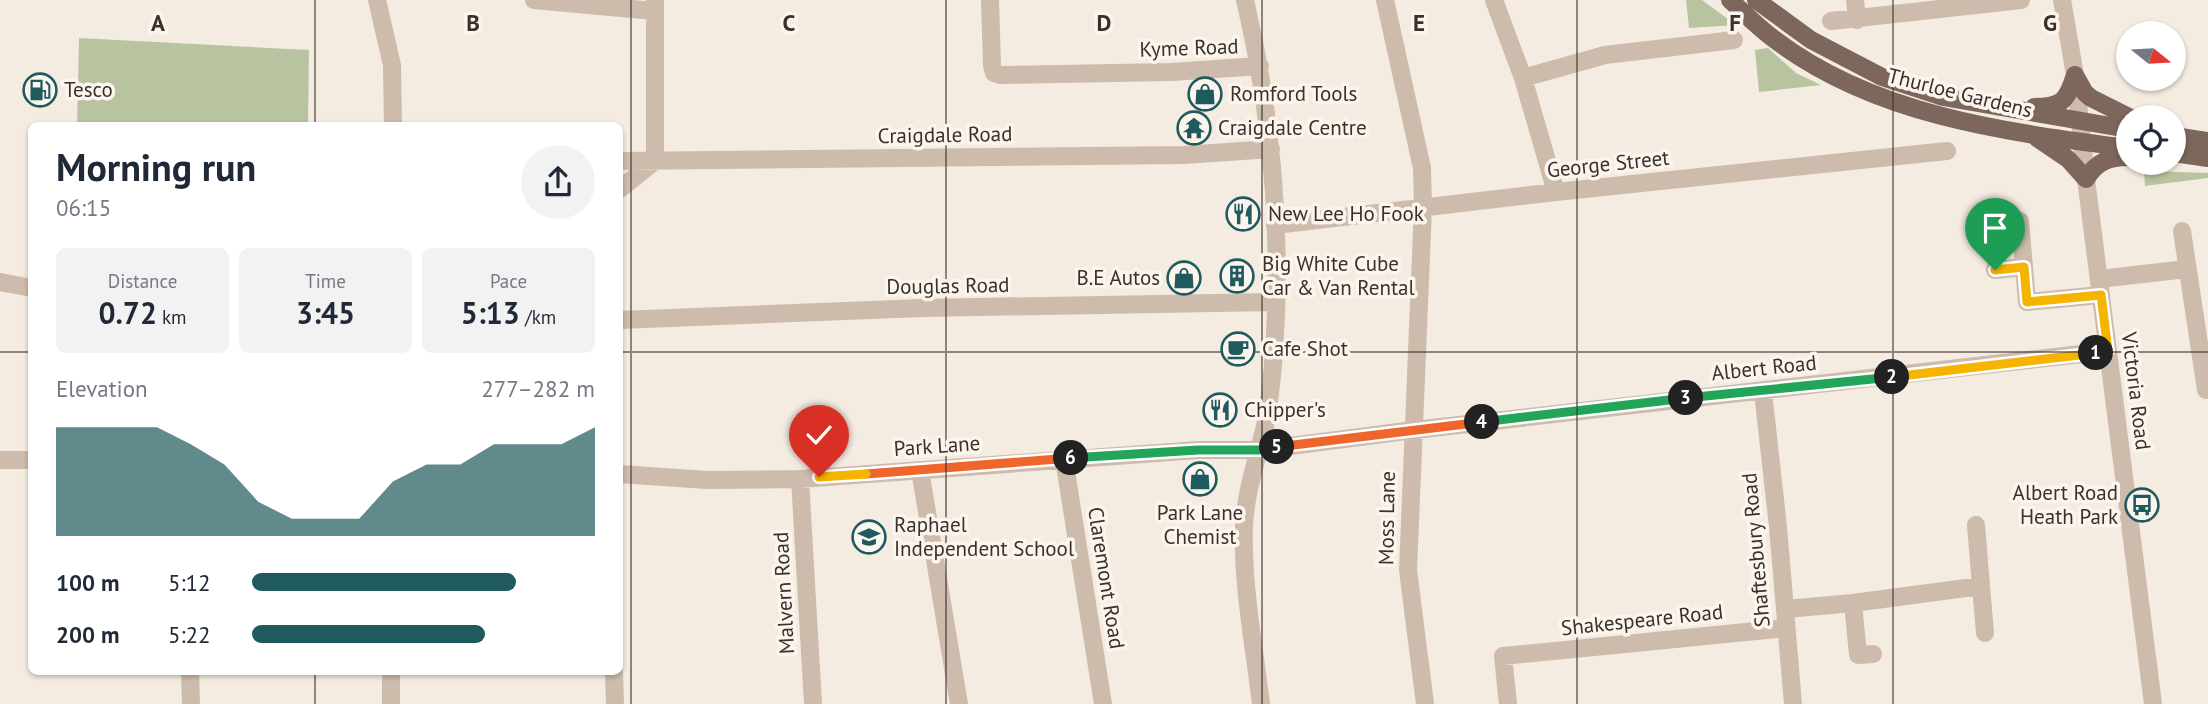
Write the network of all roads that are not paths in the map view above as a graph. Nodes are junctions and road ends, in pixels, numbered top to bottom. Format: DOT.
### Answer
graph roads {
  1 [pos="377,0"];
  2 [pos="534,0"];
  3 [pos="990,0"];
  4 [pos="1245,0"];
  5 [pos="1385,0"];
  6 [pos="1494,0"];
  7 [pos="1730,0"];
  8 [pos="1756,0"];
  9 [pos="1855,0"];
  10 [pos="2021,0"];
  11 [pos="2062,0"];
  12 [pos="654,5"];
  13 [pos="1857,20"];
  14 [pos="1831,22"];
  15 [pos="1734,40"];
  16 [pos="1260,66"];
  17 [pos="2075,75"];
  18 [pos="1523,78"];
  19 [pos="1995,106"];
  20 [pos="2116,110"];
  21 [pos="2079,121"];
  22 [pos="393,122"];
  23 [pos="2116,127"];
  24 [pos="2034,135"];
  25 [pos="2208,141"];
  26 [pos="2082,142"];
  27 [pos="2186,142"];
  28 [pos="1943,146"];
  29 [pos="2116,146"];
  30 [pos="1271,149"];
  31 [pos="2116,159"];
  32 [pos="623,161"];
  33 [pos="655,161"];
  34 [pos="2086,179"];
  35 [pos="623,187"];
  36 [pos="1556,192"];
  37 [pos="1423,207"];
  38 [pos="2020,221"];
  39 [pos="1275,225"];
  40 [pos="2182,231"];
  41 [pos="2024,267"];
  42 [pos="2187,269"];
  43 [pos="1995,270"];
  44 [pos="0,282"];
  45 [pos="28,287"];
  46 [pos="2100,287"];
  47 [pos="1276,302"];
  48 [pos="623,320"];
  49 [pos="2108,351"];
  50 [pos="2206,390"];
  51 [pos="1763,392"];
  52 [pos="1412,430"];
  53 [pos="1259,450"];
  54 [pos="1064,459"];
  55 [pos="0,460"];
  56 [pos="28,460"];
  57 [pos="920,470"];
  58 [pos="623,474"];
  59 [pos="800,479"];
  60 [pos="1976,525"];
  61 [pos="1981,586"];
  62 [pos="1853,603"];
  63 [pos="1786,609"];
  64 [pos="1786,628"];
  65 [pos="1985,633"];
  66 [pos="1872,654"];
  67 [pos="190,675"];
  68 [pos="391,675"];
  69 [pos="614,675"];
  70 [pos="191,704"];
  71 [pos="391,704"];
  72 [pos="615,704"];
  73 [pos="813,704"];
  74 [pos="959,704"];
  75 [pos="1103,704"];
  76 [pos="1261,704"];
  77 [pos="1425,704"];
  78 [pos="1508,704"];
  79 [pos="1793,704"];
  80 [pos="2153,704"];
  1 -- 22 [label="street"];
  2 -- 12 [label="street"];
  3 -- 16 [label="street, Kyme Road"];
  4 -- 16 [label="street"];
  5 -- 37 [label="street, Moss Lane"];
  6 -- 18 [label="street"];
  7 -- 24 [label="main road, Thurloe Gardens"];
  8 -- 19 [label="main road, Thurloe Gardens"];
  9 -- 13 [label="street"];
  10 -- 13 [label="street"];
  11 -- 17 [label="street, Victoria Road"];
  12 -- 33 [label="street"];
  13 -- 14 [label="street"];
  15 -- 18 [label="street"];
  16 -- 30 [label="street"];
  17 -- 19 [label="main road"];
  17 -- 20 [label="main road"];
  17 -- 21 [label="street, Victoria Road"];
  18 -- 36 [label="street"];
  19 -- 21 [label="main road, Thurloe Gardens"];
  21 -- 23 [label="main road, Thurloe Gardens"];
  21 -- 26 [label="street, Victoria Road"];
  24 -- 26 [label="main road, Thurloe Gardens"];
  24 -- 34 [label="main road"];
  25 -- 27 [label="main road"];
  26 -- 29 [label="main road, Thurloe Gardens"];
  26 -- 34 [label="street, Victoria Road"];
  28 -- 36 [label="street, George Street"];
  30 -- 33 [label="street, Craigdale Road"];
  30 -- 39 [label="street"];
  31 -- 34 [label="main road"];
  32 -- 33 [label="street, Craigdale Road"];
  33 -- 35 [label="street"];
  34 -- 46 [label="street, Victoria Road"];
  36 -- 37 [label="street, George Street"];
  37 -- 39 [label="street, George Street"];
  37 -- 52 [label="street, Moss Lane"];
  38 -- 41 [label="street"];
  39 -- 47 [label="street"];
  40 -- 42 [label="street"];
  41 -- 43 [label="street"];
  41 -- 46 [label="street"];
  42 -- 46 [label="street"];
  42 -- 50 [label="street"];
  44 -- 45 [label="street"];
  46 -- 49 [label="street, Victoria Road"];
  47 -- 48 [label="street, Douglas Road"];
  47 -- 53 [label="street"];
  49 -- 51 [label="street, Albert Road"];
  49 -- 80 [label="street, Victoria Road"];
  51 -- 52 [label="street, Albert Road"];
  51 -- 63 [label="street, Shaftesbury Road"];
  52 -- 53 [label="street, Albert Road"];
  52 -- 77 [label="street, Moss Lane"];
  53 -- 54 [label="street, Park Lane"];
  53 -- 76 [label="street"];
  54 -- 57 [label="street, Park Lane"];
  54 -- 75 [label="street, Claremont Road"];
  55 -- 56 [label="street"];
  57 -- 59 [label="street, Park Lane"];
  57 -- 74 [label="street"];
  58 -- 59 [label="street, Park Lane"];
  59 -- 73 [label="street, Malvern Road"];
  60 -- 61 [label="street"];
  61 -- 62 [label="street"];
  61 -- 65 [label="street"];
  62 -- 63 [label="street"];
  62 -- 66 [label="street"];
  63 -- 64 [label="street, Shaftesbury Road"];
  64 -- 78 [label="street, Shakespeare Road"];
  64 -- 79 [label="street, Shaftesbury Road"];
  67 -- 70 [label="street"];
  68 -- 71 [label="street"];
  69 -- 72 [label="street"];
}
